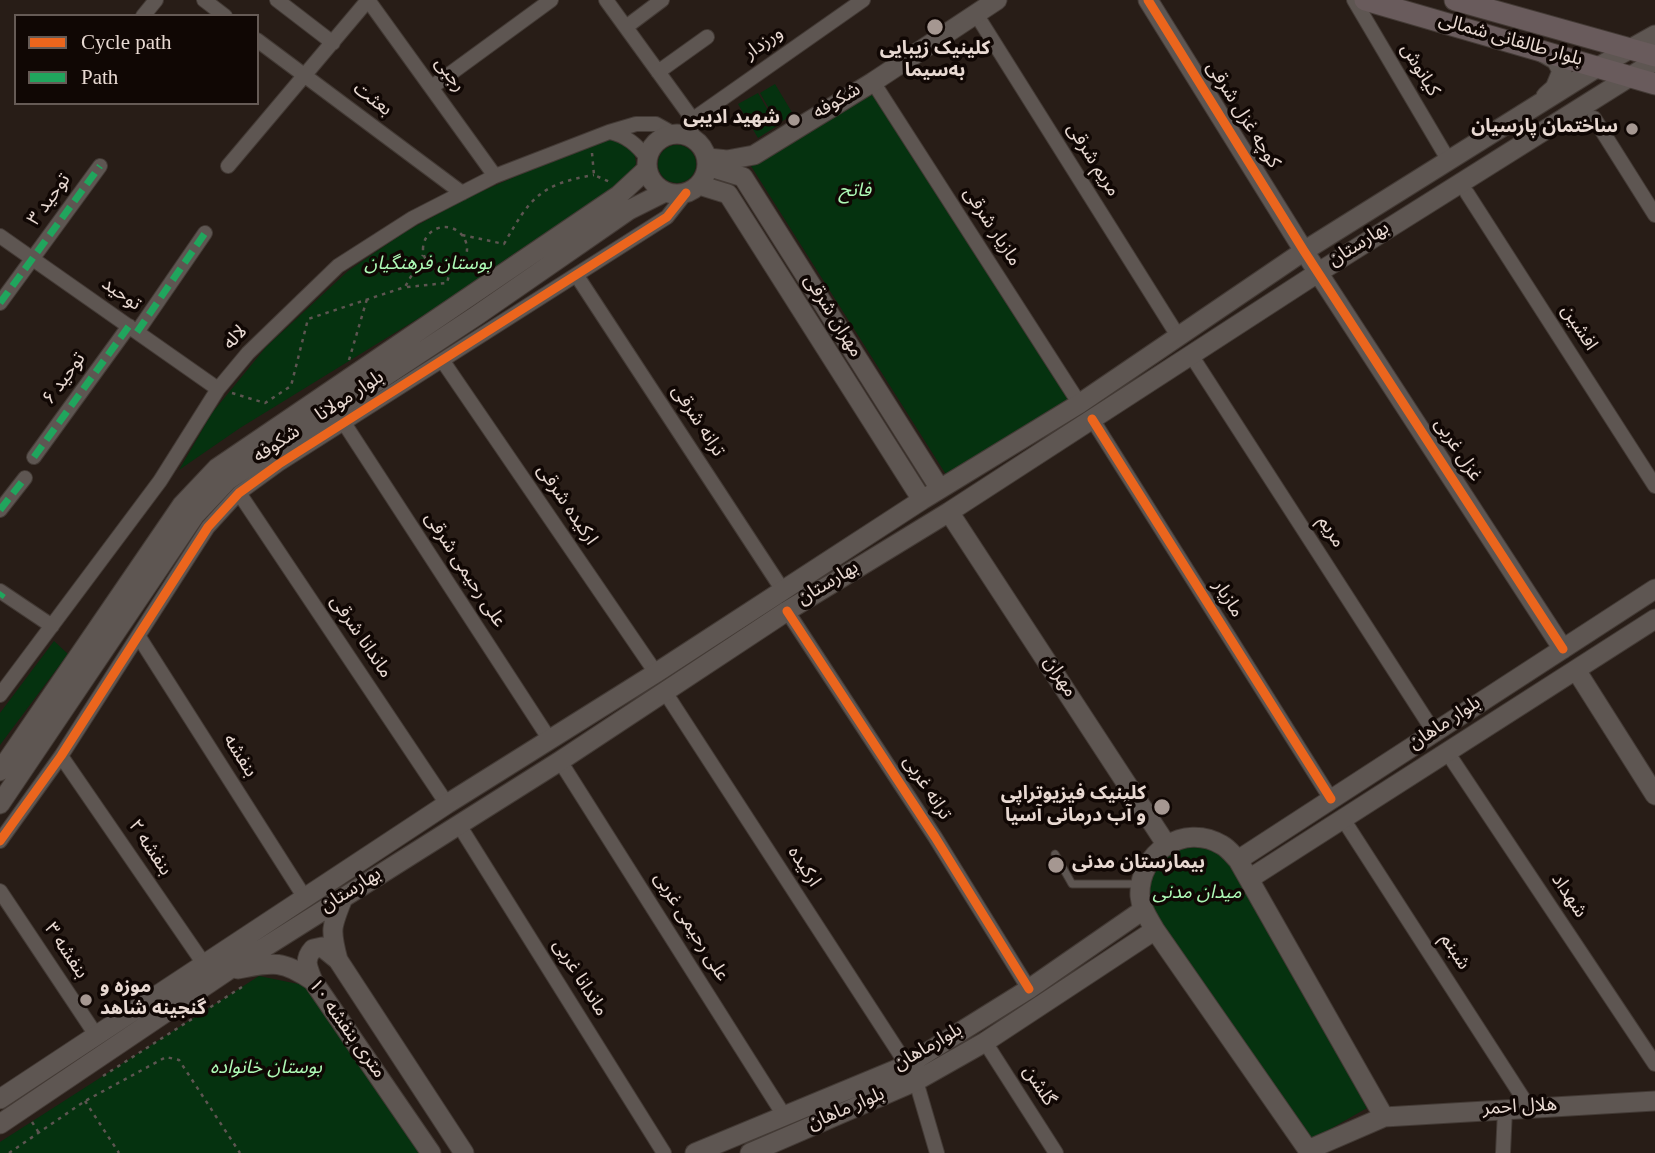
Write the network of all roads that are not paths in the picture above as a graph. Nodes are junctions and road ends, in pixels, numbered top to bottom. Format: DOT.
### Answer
graph roads {
  1 [pos="156,0"];
  2 [pos="204,0"];
  3 [pos="277,0"];
  4 [pos="368,0"];
  5 [pos="551,0"];
  6 [pos="606,0"];
  7 [pos="662,0"];
  8 [pos="863,0"];
  9 [pos="997,0"];
  10 [pos="1148,0"];
  11 [pos="1354,0"];
  12 [pos="1365,0"];
  13 [pos="1455,0"];
  14 [pos="145,14"];
  15 [pos="222,14"];
  16 [pos="976,14"];
  17 [pos="626,27"];
  18 [pos="1655,35"];
  19 [pos="706,37"];
  20 [pos="259,41"];
  21 [pos="333,43"];
  22 [pos="1536,49"];
  23 [pos="1628,50"];
  24 [pos="1655,58"];
  25 [pos="1598,67"];
  26 [pos="658,72"];
  27 [pos="306,76"];
  28 [pos="1628,77"];
  29 [pos="873,82"];
  30 [pos="1655,84"];
  31 [pos="432,87"];
  32 [pos="1534,108"];
  33 [pos="1594,118"];
  34 [pos="609,132"];
  35 [pos="685,132"];
  36 [pos="1449,161"];
  37 [pos="706,162"];
  38 [pos="647,164"];
  39 [pos="100,166"];
  40 [pos="228,166"];
  41 [pos="495,176"];
  42 [pos="693,189"];
  43 [pos="665,192"];
  44 [pos="462,193"];
  45 [pos="1467,193"];
  46 [pos="1655,215"];
  47 [pos="205,233"];
  48 [pos="0,236"];
  49 [pos="1304,251"];
  50 [pos="33,259"];
  51 [pos="1319,272"];
  52 [pos="577,276"];
  53 [pos="0,303"];
  54 [pos="1173,328"];
  55 [pos="133,329"];
  56 [pos="1191,355"];
  57 [pos="442,360"];
  58 [pos="218,389"];
  59 [pos="1074,395"];
  60 [pos="1092,419"];
  61 [pos="344,423"];
  62 [pos="34,457"];
  63 [pos="25,478"];
  64 [pos="1655,486"];
  65 [pos="940,489"];
  66 [pos="239,493"];
  67 [pos="922,500"];
  68 [pos="0,510"];
  69 [pos="949,512"];
  70 [pos="782,589"];
  71 [pos="1655,589"];
  72 [pos="1,593"];
  73 [pos="787,611"];
  74 [pos="1655,619"];
  75 [pos="52,626"];
  76 [pos="139,637"];
  77 [pos="1563,649"];
  78 [pos="1576,670"];
  79 [pos="656,673"];
  80 [pos="665,692"];
  81 [pos="0,695"];
  82 [pos="1434,732"];
  83 [pos="550,740"];
  84 [pos="1447,752"];
  85 [pos="61,756"];
  86 [pos="560,761"];
  87 [pos="0,771"];
  88 [pos="1655,795"];
  89 [pos="1331,799"];
  90 [pos="0,804"];
  91 [pos="447,804"];
  92 [pos="1343,819"];
  93 [pos="459,825"];
  94 [pos="0,841"];
  95 [pos="1166,844"];
  96 [pos="1055,854"];
  97 [pos="1238,860"];
  98 [pos="1249,879"];
  99 [pos="1141,884"];
  100 [pos="0,891"];
  101 [pos="305,898"];
  102 [pos="343,898"];
  103 [pos="1143,910"];
  104 [pos="1155,930"];
  105 [pos="338,960"];
  106 [pos="204,964"];
  107 [pos="227,971"];
  108 [pos="313,981"];
  109 [pos="1029,989"];
  110 [pos="96,1035"];
  111 [pos="985,1042"];
  112 [pos="1655,1064"];
  113 [pos="911,1073"];
  114 [pos="0,1099"];
  115 [pos="1655,1101"];
  116 [pos="1530,1109"];
  117 [pos="1505,1110"];
  118 [pos="785,1117"];
  119 [pos="1384,1117"];
  120 [pos="0,1124"];
  121 [pos="755,1152"];
  122 [pos="1308,1152"];
  123 [pos="431,1153"];
  124 [pos="464,1153"];
  125 [pos="664,1153"];
  126 [pos="695,1153"];
  127 [pos="937,1153"];
  128 [pos="1056,1153"];
  129 [pos="1503,1153"];
  1 -- 14 [label="street"];
  2 -- 15 [label="street"];
  3 -- 21 [label="street"];
  4 -- 21 [label="street"];
  4 -- 31 [label="street, رجبی"];
  5 -- 31 [label="street"];
  6 -- 17 [label="street"];
  7 -- 17 [label="street"];
  8 -- 35 [label="street, ورزدار"];
  9 -- 16 [label="main road, شکوفه"];
  10 -- 49 [label="main road, کوچه غزل شرقی"];
  11 -- 36 [label="street, کیانوش"];
  12 -- 22 [label="main road, بلوار طالقانی شمالی"];
  13 -- 23 [label="main road, بلوار طالقانی شمالی"];
  16 -- 29 [label="main road, شکوفه"];
  16 -- 54 [label="street, مریم شرقی"];
  17 -- 26 [label="street"];
  18 -- 23 [label="main road, بهارستان"];
  19 -- 26 [label="street"];
  20 -- 27 [label="street, بعثت"];
  21 -- 27 [label="street"];
  22 -- 25 [label="main road, بلوار طالقانی شمالی"];
  22 -- 32 [label="main road"];
  23 -- 24 [label="main road, بلوار طالقانی شمالی"];
  23 -- 25 [label="main road, بهارستان"];
  24 -- 28 [label="main road, بهارستان"];
  25 -- 28 [label="main road, بلوار طالقانی شمالی"];
  25 -- 32 [label="main road, بهارستان"];
  26 -- 35 [label="street"];
  27 -- 40 [label="street"];
  27 -- 44 [label="street, بعثت"];
  28 -- 30 [label="main road, بلوار طالقانی شمالی"];
  28 -- 51 [label="main road, بهارستان"];
  29 -- 37 [label="main road, شکوفه"];
  29 -- 59 [label="street, مازیار شرقی"];
  31 -- 41 [label="street, رجبی"];
  32 -- 36 [label="main road, بهارستان"];
  33 -- 46 [label="street"];
  34 -- 35 [label="street, لاله"];
  34 -- 38 [label="street"];
  34 -- 41 [label="street, لاله"];
  35 -- 37 [label="main road"];
  35 -- 38 [label="main road"];
  36 -- 49 [label="main road, بهارستان"];
  37 -- 42 [label="main road"];
  37 -- 65 [label="main road, مهران شرقی"];
  38 -- 43 [label="main road"];
  38 -- 87 [label="main road, بلوار مولانا"];
  39 -- 50 [label="street, توحید ۳"];
  41 -- 44 [label="street, لاله"];
  42 -- 43 [label="main road"];
  42 -- 52 [label="street, شکوفه"];
  42 -- 67 [label="main road, مهران شرقی"];
  43 -- 90 [label="main road, بلوار مولانا"];
  44 -- 58 [label="street, لاله"];
  45 -- 64 [label="street, افشین"];
  47 -- 55 [label="street, توحید ۶"];
  48 -- 50 [label="street, توحید"];
  49 -- 51 [label="main road, کوچه غزل شرقی"];
  49 -- 65 [label="main road, بهارستان"];
  50 -- 53 [label="street, توحید ۳"];
  50 -- 55 [label="street, توحید"];
  51 -- 56 [label="main road, بهارستان"];
  51 -- 77 [label="main road, غزل غربی"];
  52 -- 57 [label="street, شکوفه"];
  52 -- 70 [label="street, ترانه شرقی"];
  55 -- 58 [label="street, توحید"];
  55 -- 62 [label="street, توحید ۶"];
  56 -- 60 [label="main road, بهارستان"];
  56 -- 82 [label="street, مریم"];
  57 -- 61 [label="street, شکوفه"];
  57 -- 79 [label="street, ارکیده شرقی"];
  58 -- 75 [label="street, لاله"];
  60 -- 69 [label="main road, بهارستان"];
  60 -- 89 [label="street, مازیار"];
  61 -- 66 [label="street, شکوفه"];
  61 -- 83 [label="street, علی رحیمی شرقی"];
  63 -- 68 [label="street"];
  65 -- 67 [label="main road, بهارستان"];
  66 -- 76 [label="street, شکوفه"];
  66 -- 91 [label="street, ماندانا شرقی"];
  67 -- 70 [label="main road, بهارستان"];
  69 -- 73 [label="main road, بهارستان"];
  69 -- 95 [label="main road, مهران"];
  70 -- 79 [label="main road, بهارستان"];
  71 -- 77 [label="main road, بلوار ماهان"];
  72 -- 75 [label="street"];
  73 -- 80 [label="main road, بهارستان"];
  73 -- 109 [label="street, ترانه غربی"];
  74 -- 78 [label="main road, بلوار ماهان"];
  75 -- 81 [label="street, لاله"];
  76 -- 85 [label="street, شکوفه"];
  76 -- 101 [label="street, بنفشه"];
  77 -- 82 [label="main road, بلوار ماهان"];
  78 -- 84 [label="main road, بلوار ماهان"];
  78 -- 88 [label="main road"];
  79 -- 83 [label="main road, بهارستان"];
  80 -- 86 [label="main road, بهارستان"];
  80 -- 113 [label="street, ارکیده"];
  82 -- 89 [label="main road, بلوار ماهان"];
  83 -- 91 [label="main road, بهارستان"];
  84 -- 92 [label="main road, بلوار ماهان"];
  84 -- 112 [label="street, شهداد"];
  85 -- 94 [label="street, شکوفه"];
  85 -- 106 [label="street, بنفشه ۲"];
  86 -- 93 [label="main road, بهارستان"];
  86 -- 118 [label="street, علی رحیمی غربی"];
  89 -- 97 [label="main road, بلوار ماهان"];
  91 -- 101 [label="main road, بهارستان"];
  92 -- 98 [label="main road, بلوار ماهان"];
  92 -- 116 [label="street, شبنم"];
  93 -- 102 [label="main road, بهارستان"];
  93 -- 125 [label="street, ماندانا غربی"];
  95 -- 97 [label="main road"];
  95 -- 99 [label="main road"];
  96 -- 99 [label="lane"];
  97 -- 98 [label="main road"];
  98 -- 119 [label="main road"];
  99 -- 103 [label="main road"];
  100 -- 110 [label="street, بنفشه ۳"];
  101 -- 106 [label="main road, بهارستان"];
  102 -- 105 [label="main road, ۱۰ متری بنفشه"];
  102 -- 107 [label="main road, بهارستان"];
  103 -- 104 [label="main road"];
  103 -- 109 [label="main road, بلوارماهان"];
  104 -- 111 [label="main road, بلوار ماهان"];
  104 -- 122 [label="main road"];
  105 -- 108 [label="main road"];
  105 -- 124 [label="main road, ۱۰ متری بنفشه"];
  106 -- 110 [label="main road, بهارستان"];
  107 -- 108 [label="main road, ۱۰ متری بنفشه"];
  107 -- 120 [label="main road, بهارستان"];
  108 -- 123 [label="main road, ۱۰ متری بنفشه"];
  109 -- 113 [label="main road, بلوارماهان"];
  110 -- 114 [label="main road, بهارستان"];
  111 -- 113 [label="main road, بلوار ماهان"];
  111 -- 128 [label="street, گلشن"];
  113 -- 118 [label="main road, بلوارماهان"];
  113 -- 121 [label="main road, بلوار ماهان"];
  113 -- 127 [label="street, ارکیده"];
  115 -- 116 [label="main road, هلال احمر"];
  116 -- 117 [label="main road, هلال احمر"];
  117 -- 119 [label="main road, هلال احمر"];
  117 -- 129 [label="street"];
  118 -- 126 [label="main road, بلوارماهان"];
  119 -- 122 [label="main road"];
}
